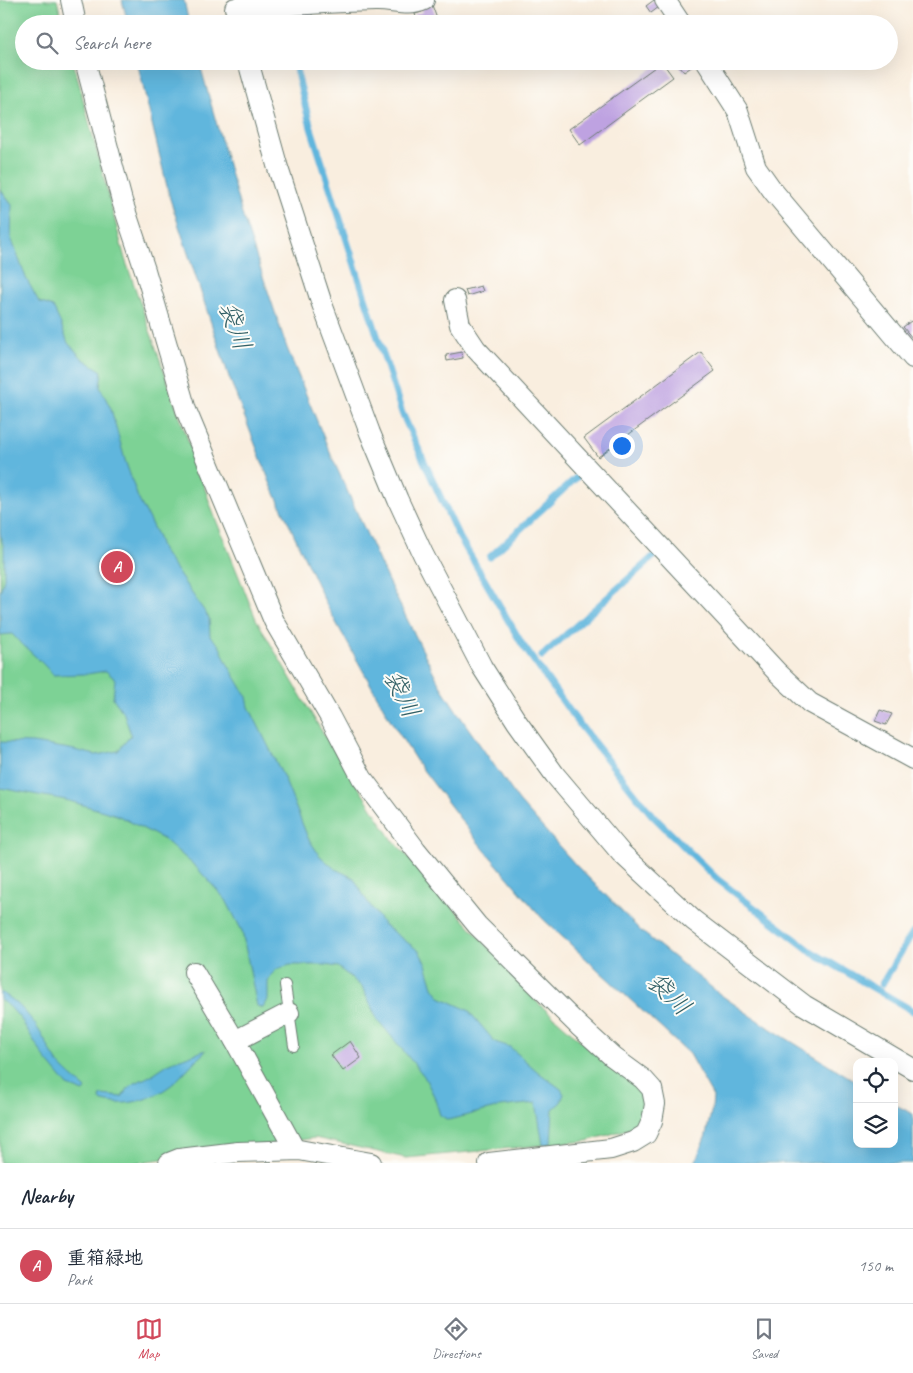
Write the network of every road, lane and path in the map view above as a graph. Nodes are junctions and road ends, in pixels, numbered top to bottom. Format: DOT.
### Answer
graph roads {
  1 [pos="71,0"];
  2 [pos="424,0"];
  3 [pos="666,0"];
  4 [pos="235,11"];
  5 [pos="74,15"];
  6 [pos="675,15"];
  7 [pos="87,70"];
  8 [pos="251,70"];
  9 [pos="712,70"];
  10 [pos="455,300"];
  11 [pos="913,358"];
  12 [pos="913,759"];
  13 [pos="194,972"];
  14 [pos="285,985"];
  15 [pos="289,1013"];
  16 [pos="235,1042"];
  17 [pos="294,1046"];
  18 [pos="913,1069"];
  19 [pos="303,1154"];
  20 [pos="169,1163"];
  21 [pos="372,1163"];
  22 [pos="489,1163"];
  1 -- 5 [label="street"];
  2 -- 4 [label="street"];
  3 -- 6 [label="street"];
  7 -- 22 [label="street"];
  8 -- 18 [label="street"];
  9 -- 11 [label="street"];
  10 -- 12 [label="street"];
  13 -- 16 [label="street"];
  14 -- 15 [label="lane"];
  15 -- 16 [label="street"];
  15 -- 17 [label="lane"];
  16 -- 19 [label="street"];
  19 -- 20 [label="street"];
  19 -- 21 [label="street"];
}
